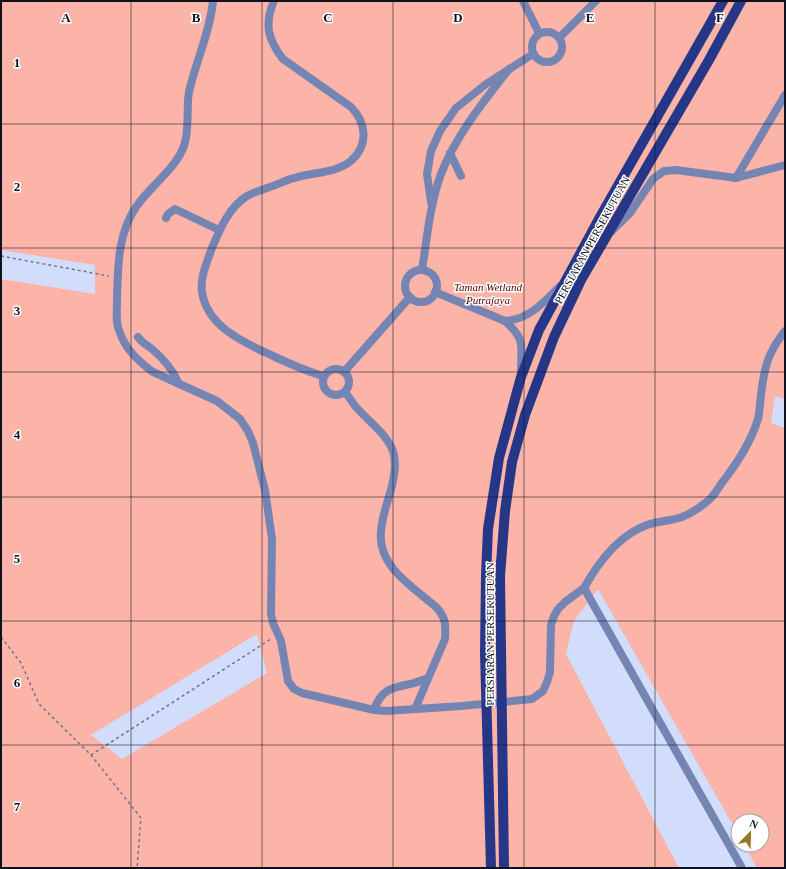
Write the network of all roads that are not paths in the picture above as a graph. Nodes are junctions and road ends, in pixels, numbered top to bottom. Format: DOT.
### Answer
graph roads {
  1 [pos="213,1"];
  2 [pos="274,1"];
  3 [pos="523,1"];
  4 [pos="596,1"];
  5 [pos="723,1"];
  6 [pos="742,1"];
  7 [pos="539,34"];
  8 [pos="559,38"];
  9 [pos="533,54"];
  10 [pos="509,69"];
  11 [pos="785,95"];
  12 [pos="450,153"];
  13 [pos="785,164"];
  14 [pos="460,176"];
  15 [pos="736,178"];
  16 [pos="432,205"];
  17 [pos="166,218"];
  18 [pos="219,230"];
  19 [pos="606,236"];
  20 [pos="422,270"];
  21 [pos="565,281"];
  22 [pos="435,292"];
  23 [pos="410,298"];
  24 [pos="505,321"];
  25 [pos="785,331"];
  26 [pos="138,337"];
  27 [pos="344,372"];
  28 [pos="323,376"];
  29 [pos="521,378"];
  30 [pos="179,384"];
  31 [pos="345,392"];
  32 [pos="584,588"];
  33 [pos="428,678"];
  34 [pos="415,709"];
  35 [pos="374,710"];
  36 [pos="491,868"];
  37 [pos="504,868"];
  38 [pos="742,868"];
  1 -- 30 [label="street"];
  2 -- 18 [label="street"];
  3 -- 7 [label="street"];
  4 -- 8 [label="street"];
  5 -- 21 [label="main road, PERSIARAN PERSEKUTUAN"];
  6 -- 19 [label="main road, PERSIARAN PERSEKUTUAN"];
  7 -- 8 [label="street"];
  7 -- 9 [label="street"];
  8 -- 9 [label="street"];
  9 -- 10 [label="street"];
  10 -- 12 [label="street"];
  10 -- 16 [label="street"];
  11 -- 15 [label="street"];
  12 -- 14 [label="street"];
  12 -- 16 [label="street"];
  13 -- 15 [label="street"];
  15 -- 19 [label="street"];
  16 -- 20 [label="street"];
  17 -- 18 [label="street"];
  18 -- 28 [label="street"];
  19 -- 37 [label="main road, PERSIARAN PERSEKUTUAN, bridge"];
  20 -- 22 [label="street"];
  20 -- 23 [label="street"];
  21 -- 24 [label="street"];
  21 -- 29 [label="main road, PERSIARAN PERSEKUTUAN"];
  22 -- 23 [label="street"];
  22 -- 24 [label="street"];
  23 -- 27 [label="street"];
  24 -- 29 [label="street"];
  25 -- 32 [label="street"];
  26 -- 30 [label="street"];
  27 -- 28 [label="street"];
  27 -- 31 [label="street"];
  28 -- 31 [label="street"];
  29 -- 36 [label="main road, PERSIARAN PERSEKUTUAN, bridge"];
  30 -- 35 [label="street"];
  31 -- 33 [label="street"];
  32 -- 34 [label="street"];
  32 -- 38 [label="street"];
  33 -- 34 [label="street"];
  33 -- 35 [label="street"];
  34 -- 35 [label="street"];
}
